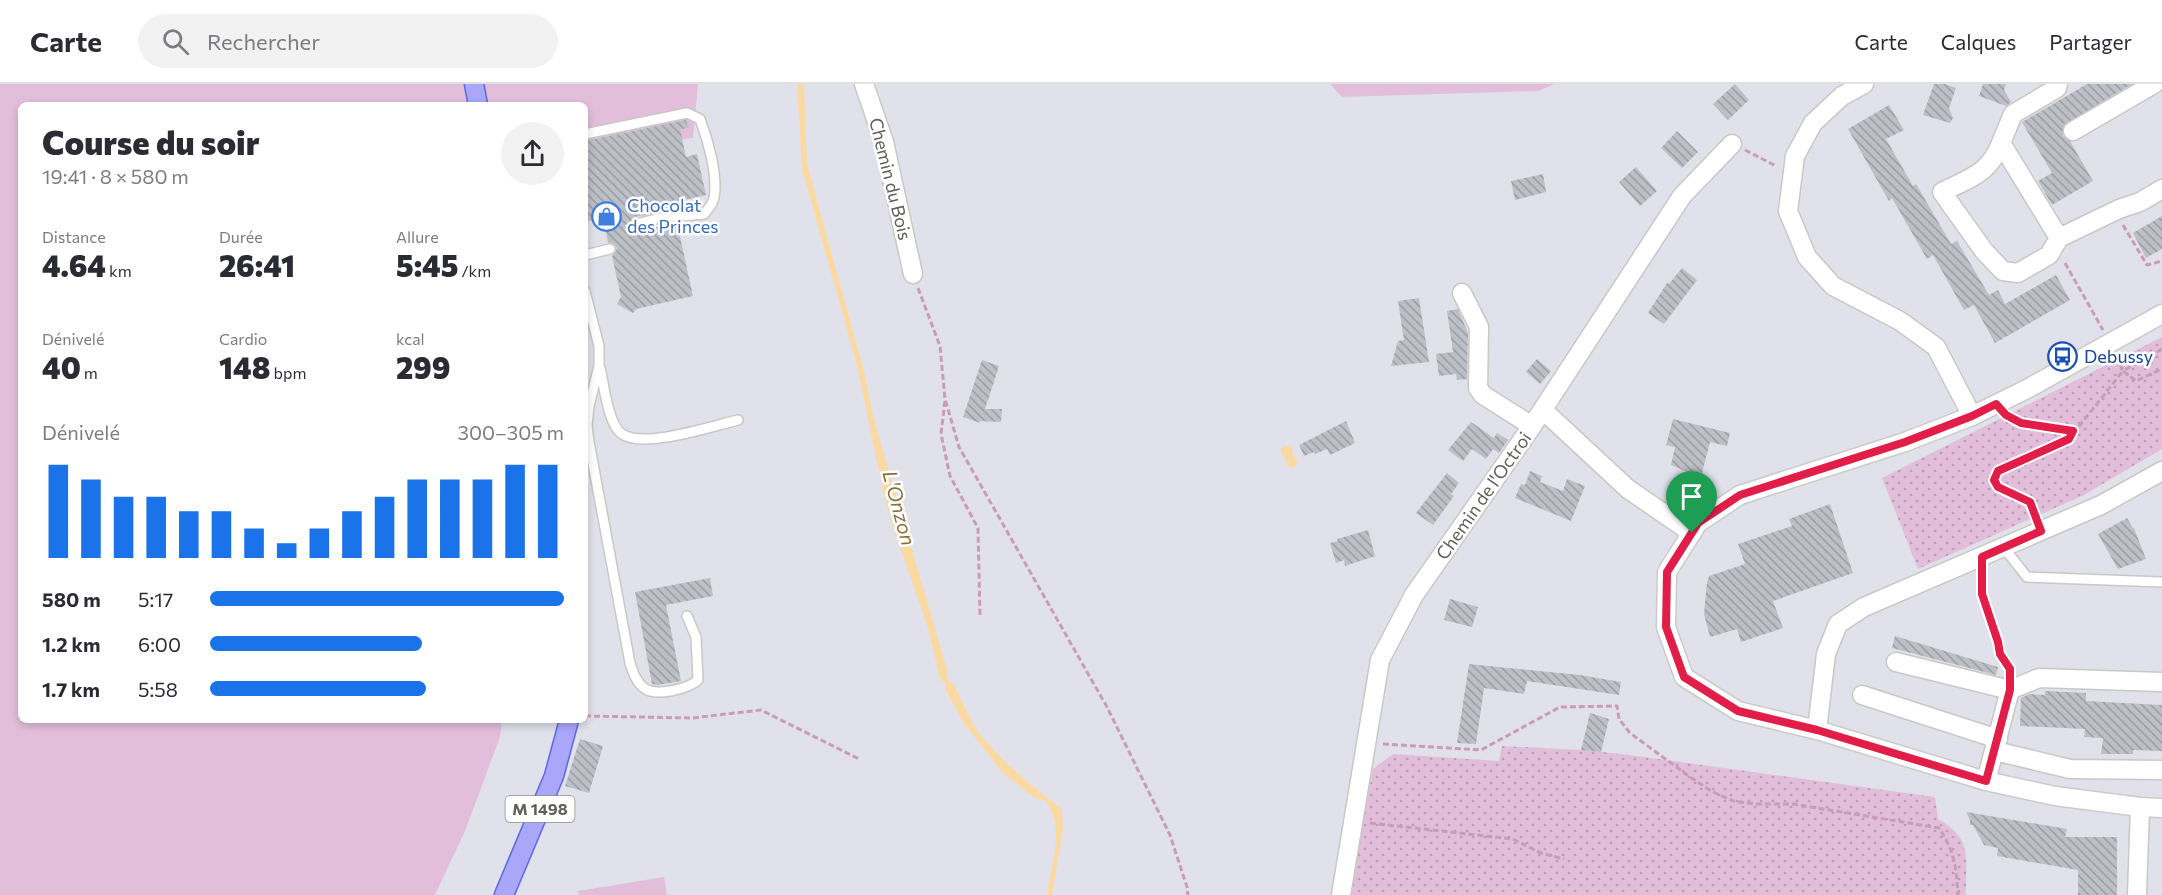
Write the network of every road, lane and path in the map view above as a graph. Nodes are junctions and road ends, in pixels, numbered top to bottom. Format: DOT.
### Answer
graph roads {
  1 [pos="474,84"];
  2 [pos="864,84"];
  3 [pos="1864,84"];
  4 [pos="2058,84"];
  5 [pos="2154,84"];
  6 [pos="477,102"];
  7 [pos="2073,131"];
  8 [pos="588,133"];
  9 [pos="2001,143"];
  10 [pos="1739,147"];
  11 [pos="1772,164"];
  12 [pos="2162,189"];
  13 [pos="2114,211"];
  14 [pos="636,224"];
  15 [pos="2057,242"];
  16 [pos="610,249"];
  17 [pos="588,254"];
  18 [pos="2162,261"];
  19 [pos="913,274"];
  20 [pos="1462,293"];
  21 [pos="588,303"];
  22 [pos="2162,314"];
  23 [pos="2111,344"];
  24 [pos="2162,349"];
  25 [pos="599,366"];
  26 [pos="2162,369"];
  27 [pos="2123,371"];
  28 [pos="945,399"];
  29 [pos="1996,404"];
  30 [pos="1543,410"];
  31 [pos="588,416"];
  32 [pos="1972,416"];
  33 [pos="738,420"];
  34 [pos="1532,426"];
  35 [pos="2073,431"];
  36 [pos="588,434"];
  37 [pos="2162,471"];
  38 [pos="2041,531"];
  39 [pos="1692,533"];
  40 [pos="2004,548"];
  41 [pos="1982,557"];
  42 [pos="2162,582"];
  43 [pos="687,616"];
  44 [pos="980,616"];
  45 [pos="1896,662"];
  46 [pos="2162,682"];
  47 [pos="2010,690"];
  48 [pos="1862,695"];
  49 [pos="588,716"];
  50 [pos="568,723"];
  51 [pos="1817,730"];
  52 [pos="1366,744"];
  53 [pos="1996,745"];
  54 [pos="860,759"];
  55 [pos="2162,770"];
  56 [pos="1986,781"];
  57 [pos="2140,807"];
  58 [pos="2162,808"];
  59 [pos="1353,821"];
  60 [pos="1564,859"];
  61 [pos="504,895"];
  62 [pos="1188,895"];
  63 [pos="1341,895"];
  64 [pos="1958,895"];
  65 [pos="2137,895"];
  1 -- 6 [label="main road"];
  2 -- 19 [label="street, Chemin du Bois"];
  3 -- 32 [label="street"];
  4 -- 9 [label="street"];
  5 -- 7 [label="street"];
  8 -- 14 [label="lane"];
  9 -- 15 [label="street"];
  9 -- 15 [label="street"];
  10 -- 11 [label="path"];
  10 -- 30 [label="street, Chemin de l'Octroi"];
  12 -- 13 [label="street"];
  13 -- 15 [label="street"];
  13 -- 18 [label="path"];
  15 -- 23 [label="path"];
  16 -- 17 [label="lane"];
  19 -- 28 [label="path"];
  20 -- 34 [label="street"];
  21 -- 25 [label="lane"];
  22 -- 23 [label="street"];
  23 -- 27 [label="path"];
  23 -- 29 [label="street"];
  24 -- 27 [label="path"];
  25 -- 31 [label="lane"];
  25 -- 33 [label="lane"];
  26 -- 27 [label="path"];
  27 -- 35 [label="path"];
  28 -- 44 [label="path"];
  28 -- 62 [label="path"];
  29 -- 32 [label="street"];
  29 -- 35 [label="path"];
  30 -- 34 [label="street, Chemin de l'Octroi"];
  30 -- 39 [label="street"];
  32 -- 39 [label="street"];
  34 -- 52 [label="street, Chemin de l'Octroi"];
  35 -- 38 [label="path"];
  36 -- 43 [label="lane"];
  37 -- 38 [label="street"];
  38 -- 40 [label="street"];
  39 -- 51 [label="street"];
  40 -- 41 [label="street"];
  40 -- 42 [label="lane"];
  41 -- 47 [label="path"];
  41 -- 51 [label="street"];
  45 -- 47 [label="street"];
  46 -- 47 [label="street"];
  47 -- 53 [label="street"];
  48 -- 53 [label="street"];
  49 -- 54 [label="path"];
  50 -- 61 [label="main road, M 1498"];
  51 -- 56 [label="street"];
  52 -- 59 [label="street, Chemin de l'Octroi"];
  52 -- 64 [label="path"];
  53 -- 55 [label="street"];
  53 -- 56 [label="street"];
  56 -- 57 [label="street"];
  57 -- 58 [label="street"];
  57 -- 65 [label="street"];
  59 -- 60 [label="path"];
  59 -- 63 [label="street, Chemin de l'Octroi"];
}
